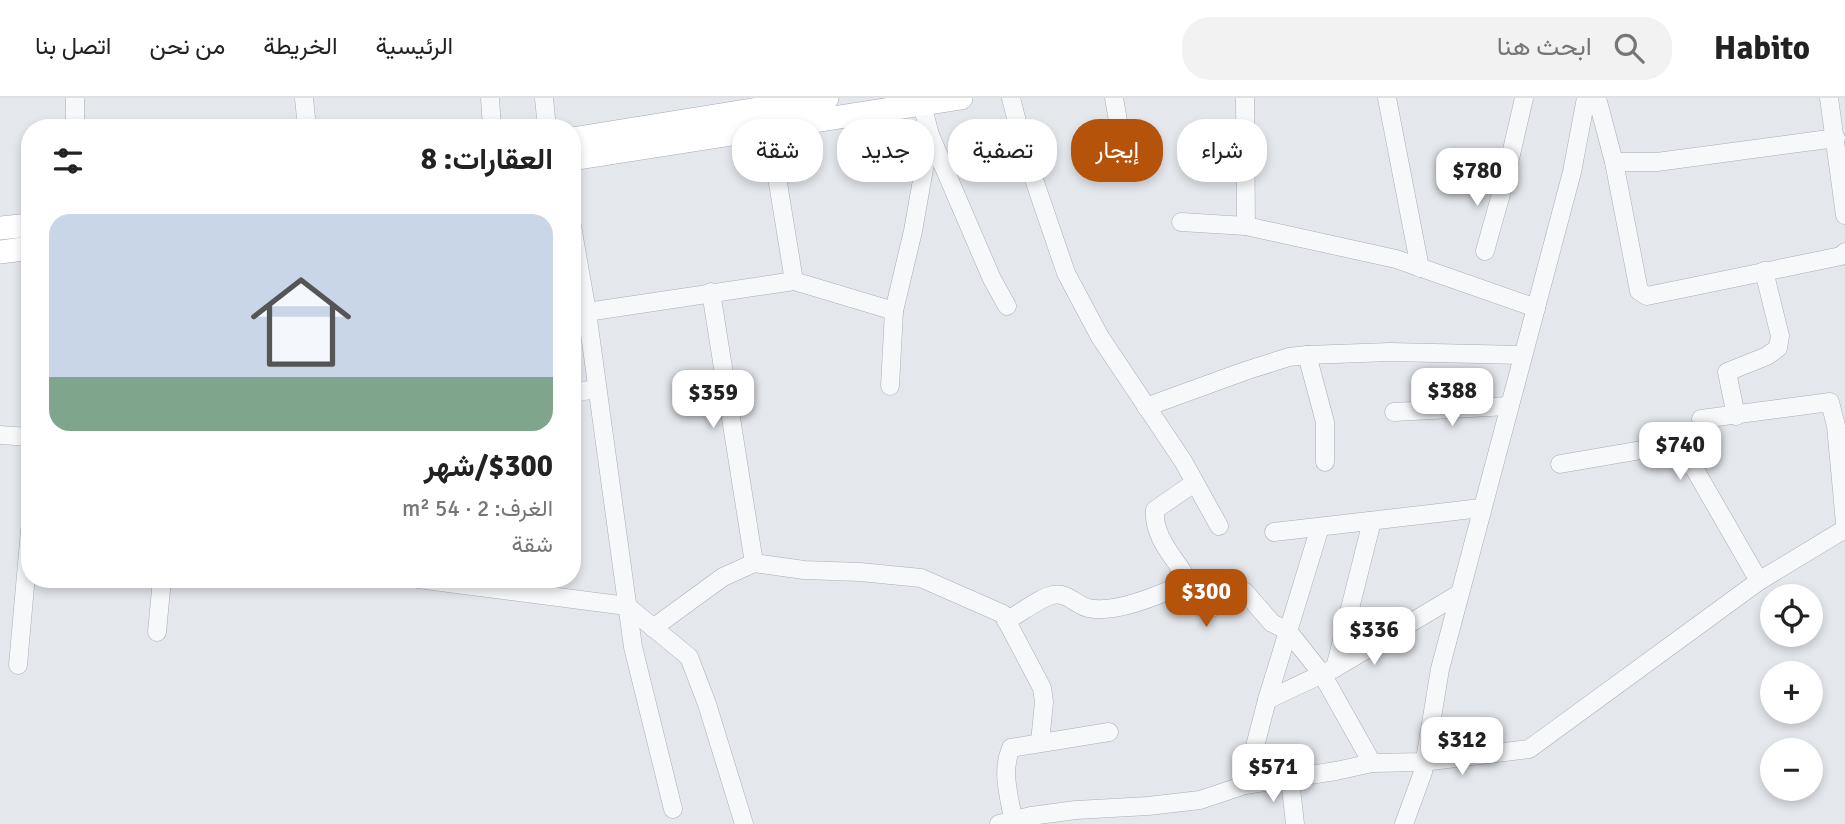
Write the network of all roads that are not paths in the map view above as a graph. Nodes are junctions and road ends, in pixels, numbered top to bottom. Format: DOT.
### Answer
graph roads {
  1 [pos="75,98"];
  2 [pos="304,98"];
  3 [pos="490,98"];
  4 [pos="544,98"];
  5 [pos="827,98"];
  6 [pos="961,98"];
  7 [pos="1011,98"];
  8 [pos="1114,98"];
  9 [pos="1245,98"];
  10 [pos="1387,98"];
  11 [pos="1524,98"];
  12 [pos="1586,98"];
  13 [pos="1597,98"];
  14 [pos="1829,98"];
  15 [pos="922,104"];
  16 [pos="75,119"];
  17 [pos="306,119"];
  18 [pos="491,119"];
  19 [pos="546,119"];
  20 [pos="926,119"];
  21 [pos="1118,119"];
  22 [pos="823,120"];
  23 [pos="732,129"];
  24 [pos="686,131"];
  25 [pos="1836,138"];
  26 [pos="581,141"];
  27 [pos="600,144"];
  28 [pos="934,144"];
  29 [pos="581,154"];
  30 [pos="1614,162"];
  31 [pos="778,182"];
  32 [pos="922,182"];
  33 [pos="1845,215"];
  34 [pos="1181,222"];
  35 [pos="21,226"];
  36 [pos="1246,226"];
  37 [pos="0,228"];
  38 [pos="21,250"];
  39 [pos="1485,251"];
  40 [pos="1845,252"];
  41 [pos="0,253"];
  42 [pos="1420,268"];
  43 [pos="1764,271"];
  44 [pos="581,278"];
  45 [pos="794,281"];
  46 [pos="710,292"];
  47 [pos="1007,306"];
  48 [pos="1536,308"];
  49 [pos="894,311"];
  50 [pos="587,312"];
  51 [pos="1307,355"];
  52 [pos="1522,355"];
  53 [pos="890,386"];
  54 [pos="596,389"];
  55 [pos="581,392"];
  56 [pos="1508,406"];
  57 [pos="1146,407"];
  58 [pos="1394,412"];
  59 [pos="1736,416"];
  60 [pos="1701,419"];
  61 [pos="0,435"];
  62 [pos="21,436"];
  63 [pos="1325,462"];
  64 [pos="1560,464"];
  65 [pos="1194,483"];
  66 [pos="1482,508"];
  67 [pos="1372,520"];
  68 [pos="1845,523"];
  69 [pos="1219,526"];
  70 [pos="1320,527"];
  71 [pos="1845,529"];
  72 [pos="1275,532"];
  73 [pos="754,563"];
  74 [pos="1759,581"];
  75 [pos="25,588"];
  76 [pos="161,588"];
  77 [pos="488,588"];
  78 [pos="1175,588"];
  79 [pos="1459,594"];
  80 [pos="627,606"];
  81 [pos="1006,621"];
  82 [pos="653,628"];
  83 [pos="1288,631"];
  84 [pos="157,632"];
  85 [pos="18,665"];
  86 [pos="1328,671"];
  87 [pos="1267,699"];
  88 [pos="1109,732"];
  89 [pos="1040,742"];
  90 [pos="1423,762"];
  91 [pos="1372,763"];
  92 [pos="1290,779"];
  93 [pos="1245,785"];
  94 [pos="673,808"];
  95 [pos="1107,816"];
  96 [pos="1006,822"];
  97 [pos="744,824"];
  98 [pos="1295,824"];
  99 [pos="1404,824"];
  1 -- 16 [label="street"];
  2 -- 17 [label="street"];
  3 -- 18 [label="street"];
  4 -- 19 [label="street"];
  5 -- 24 [label="main road"];
  6 -- 15 [label="main road"];
  7 -- 57 [label="street"];
  8 -- 21 [label="street"];
  9 -- 36 [label="street"];
  10 -- 42 [label="street"];
  11 -- 39 [label="street"];
  12 -- 48 [label="street"];
  13 -- 30 [label="street"];
  14 -- 25 [label="street"];
  15 -- 20 [label="street"];
  15 -- 22 [label="main road"];
  23 -- 24 [label="main road"];
  24 -- 27 [label="main road"];
  25 -- 30 [label="street"];
  25 -- 33 [label="street"];
  26 -- 27 [label="main road"];
  27 -- 29 [label="main road"];
  28 -- 47 [label="street"];
  30 -- 43 [label="street"];
  31 -- 45 [label="street"];
  32 -- 49 [label="street"];
  34 -- 36 [label="street"];
  35 -- 37 [label="main road"];
  36 -- 42 [label="street"];
  38 -- 41 [label="main road"];
  40 -- 43 [label="street"];
  42 -- 48 [label="street"];
  43 -- 59 [label="street"];
  44 -- 50 [label="street"];
  45 -- 46 [label="street"];
  45 -- 49 [label="street"];
  46 -- 50 [label="street"];
  46 -- 73 [label="street"];
  48 -- 52 [label="street"];
  49 -- 53 [label="street"];
  50 -- 54 [label="street"];
  51 -- 52 [label="street"];
  51 -- 57 [label="street"];
  51 -- 63 [label="street"];
  52 -- 56 [label="street"];
  54 -- 55 [label="street"];
  54 -- 80 [label="street"];
  56 -- 58 [label="street"];
  56 -- 66 [label="street"];
  57 -- 65 [label="street"];
  59 -- 60 [label="street"];
  59 -- 68 [label="street"];
  61 -- 62 [label="street"];
  64 -- 74 [label="street"];
  65 -- 69 [label="street"];
  65 -- 78 [label="street"];
  66 -- 67 [label="street"];
  66 -- 79 [label="street"];
  67 -- 70 [label="street"];
  67 -- 86 [label="street"];
  70 -- 72 [label="street"];
  70 -- 83 [label="street"];
  71 -- 74 [label="street"];
  73 -- 81 [label="street"];
  73 -- 82 [label="street"];
  74 -- 90 [label="street"];
  75 -- 85 [label="street"];
  76 -- 84 [label="street"];
  77 -- 80 [label="street"];
  78 -- 81 [label="street"];
  78 -- 83 [label="street"];
  79 -- 86 [label="street"];
  79 -- 90 [label="street"];
  80 -- 82 [label="street"];
  80 -- 94 [label="street"];
  81 -- 89 [label="street"];
  82 -- 97 [label="street"];
  83 -- 86 [label="street"];
  83 -- 87 [label="street"];
  86 -- 87 [label="street"];
  86 -- 91 [label="street"];
  87 -- 93 [label="street"];
  88 -- 89 [label="street"];
  89 -- 96 [label="street"];
  90 -- 91 [label="street"];
  90 -- 99 [label="street"];
  91 -- 92 [label="street"];
  92 -- 93 [label="street"];
  92 -- 98 [label="street"];
  93 -- 95 [label="street"];
  95 -- 96 [label="street"];
}
